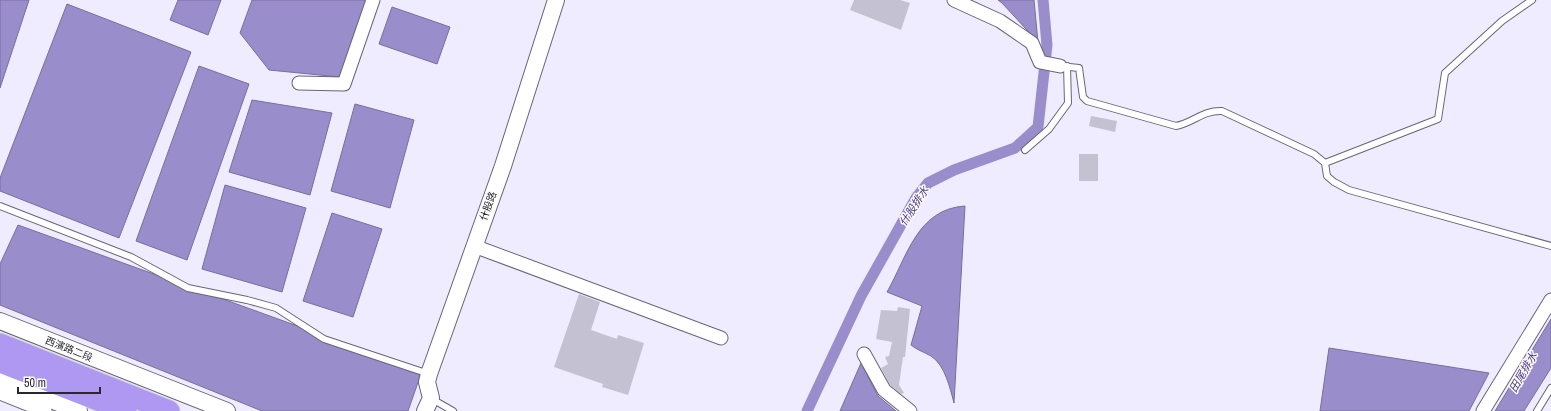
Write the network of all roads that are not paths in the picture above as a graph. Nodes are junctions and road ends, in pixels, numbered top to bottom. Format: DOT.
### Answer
graph roads {
  1 [pos="373,0"];
  2 [pos="556,0"];
  3 [pos="954,0"];
  4 [pos="1532,0"];
  5 [pos="1064,66"];
  6 [pos="299,83"];
  7 [pos="1025,150"];
  8 [pos="1325,163"];
  9 [pos="0,206"];
  10 [pos="474,246"];
  11 [pos="1551,246"];
  12 [pos="1551,300"];
  13 [pos="0,321"];
  14 [pos="721,338"];
  15 [pos="0,344"];
  16 [pos="864,354"];
  17 [pos="0,362"];
  18 [pos="428,374"];
  19 [pos="0,380"];
  20 [pos="1551,388"];
  21 [pos="0,394"];
  22 [pos="428,404"];
  23 [pos="45,411"];
  24 [pos="78,411"];
  25 [pos="126,411"];
  26 [pos="169,411"];
  27 [pos="226,411"];
  28 [pos="454,411"];
  29 [pos="910,411"];
  30 [pos="1483,411"];
  31 [pos="1537,411"];
  1 -- 6 [label="street"];
  2 -- 10 [label="street, 什股路"];
  3 -- 5 [label="street"];
  4 -- 8 [label="lane"];
  5 -- 7 [label="lane"];
  5 -- 8 [label="lane"];
  8 -- 11 [label="lane"];
  9 -- 18 [label="lane"];
  10 -- 14 [label="street"];
  10 -- 18 [label="street, 什股路"];
  12 -- 30 [label="street"];
  13 -- 27 [label="street, 西濱路二段"];
  15 -- 26 [label="highway"];
  16 -- 29 [label="street"];
  17 -- 25 [label="highway"];
  18 -- 22 [label="street, 什股路"];
  19 -- 24 [label="street"];
  20 -- 31 [label="lane"];
  21 -- 23 [label="street"];
  22 -- 28 [label="lane"];
}
